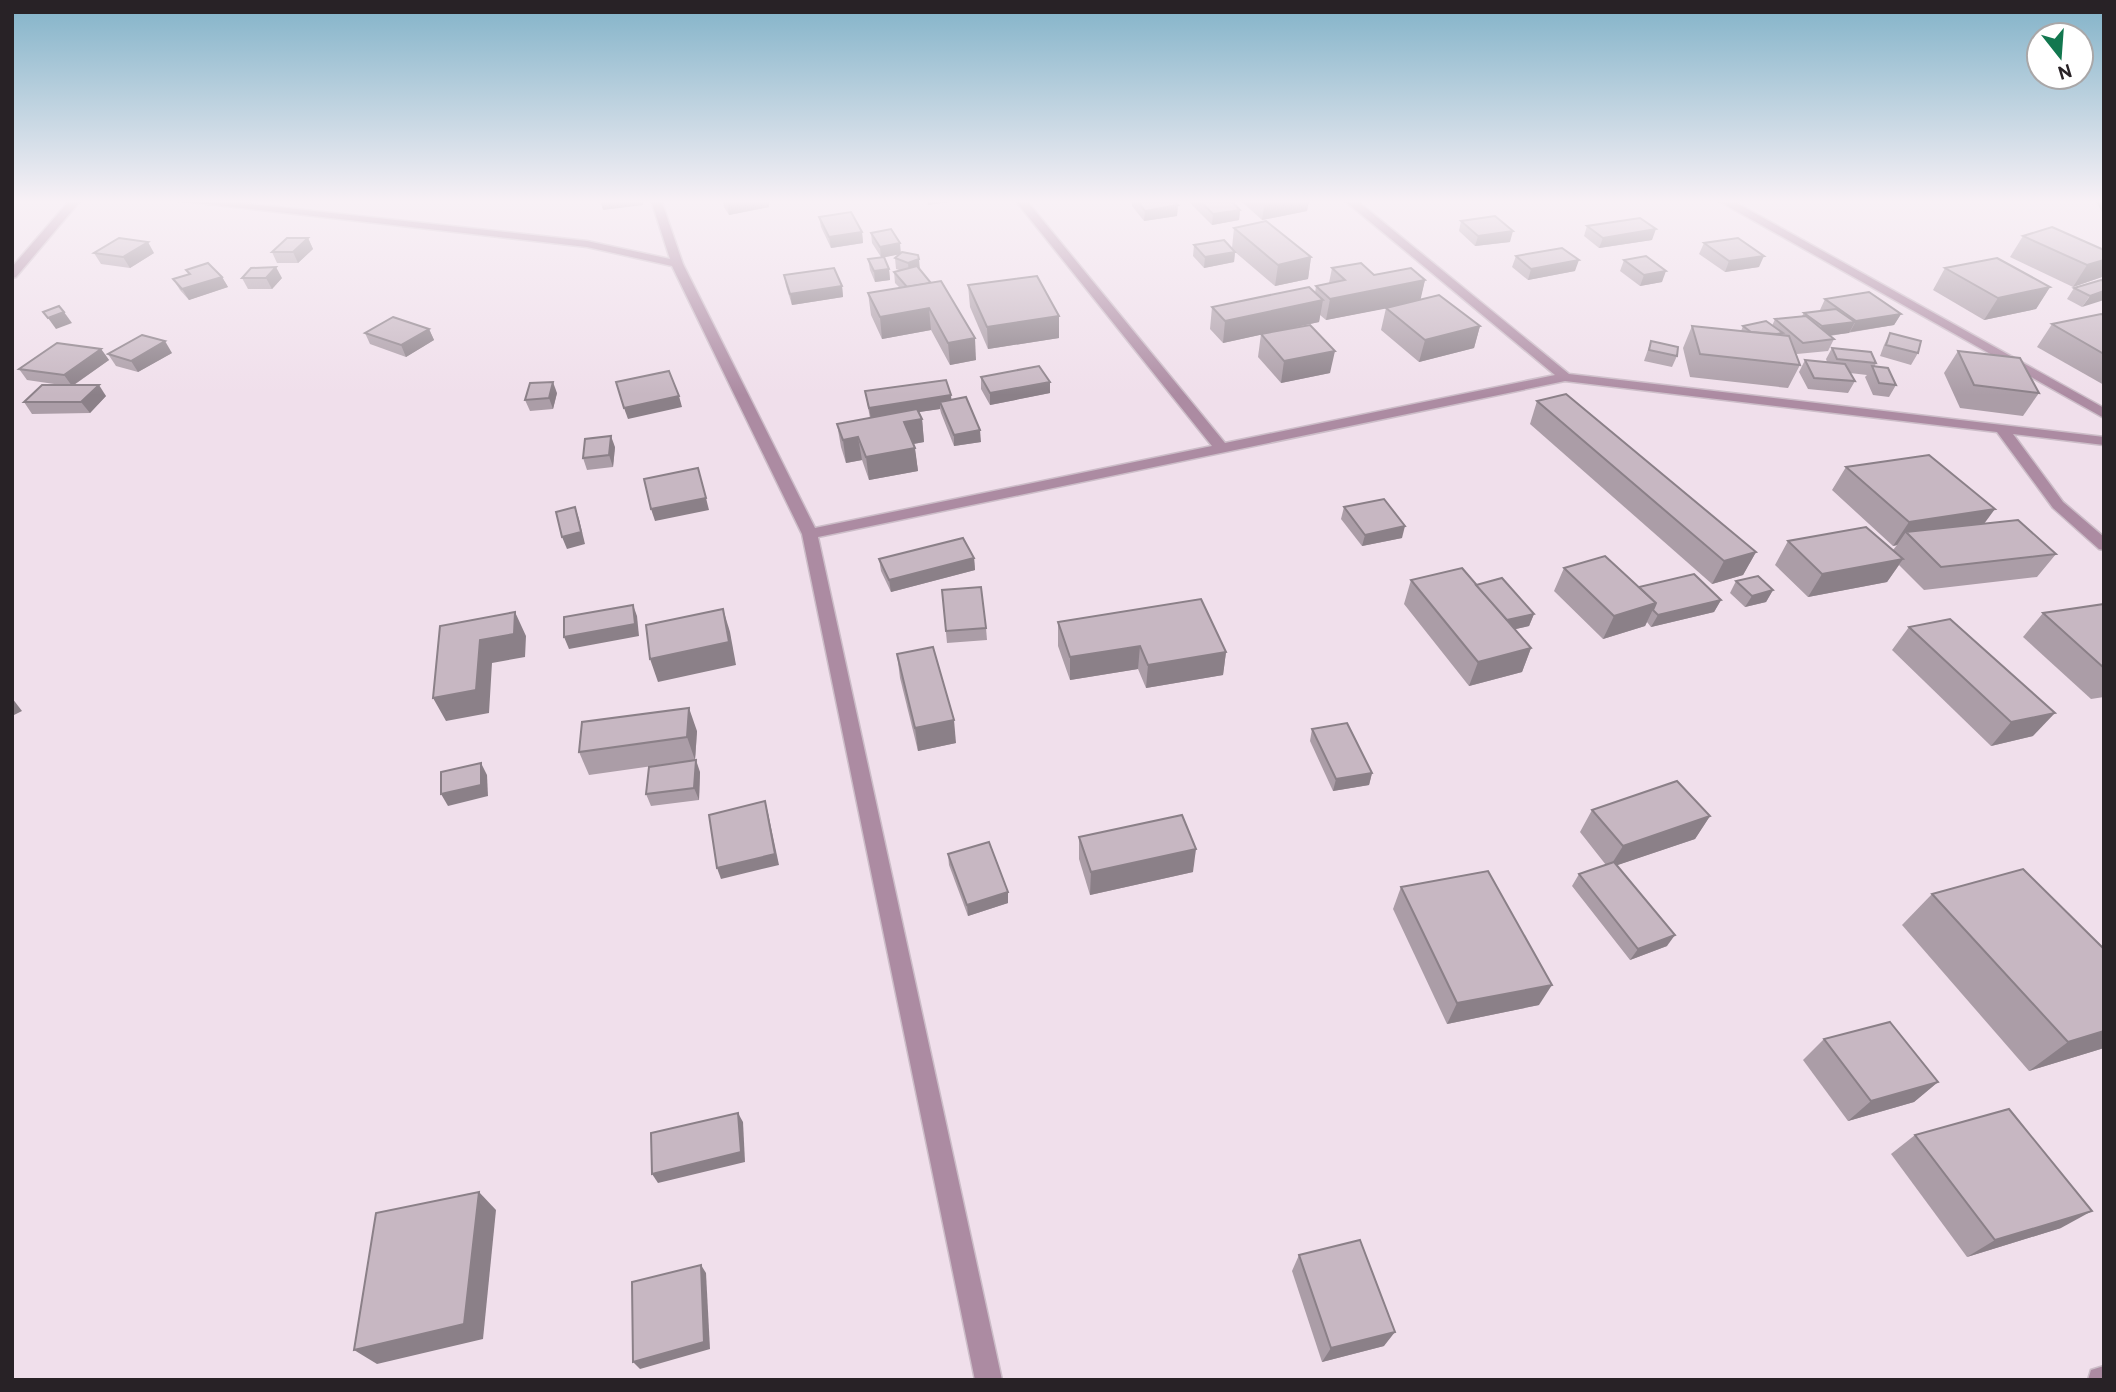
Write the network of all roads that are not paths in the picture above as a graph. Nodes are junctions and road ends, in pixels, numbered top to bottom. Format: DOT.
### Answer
graph roads {
  1 [pos="677,265"];
  2 [pos="1073,265"];
  3 [pos="1428,265"];
  4 [pos="1837,265"];
  5 [pos="1565,377"];
  6 [pos="2104,414"];
  7 [pos="2001,428"];
  8 [pos="2104,440"];
  9 [pos="1222,449"];
  10 [pos="810,534"];
  11 [pos="2104,545"];
  12 [pos="989,1380"];
  1 -- 10 [label="street"];
  2 -- 9 [label="street"];
  3 -- 5 [label="street"];
  4 -- 6 [label="street"];
  5 -- 7 [label="street"];
  5 -- 9 [label="street"];
  7 -- 8 [label="street"];
  7 -- 11 [label="street"];
  9 -- 10 [label="street"];
  10 -- 12 [label="street"];
}
